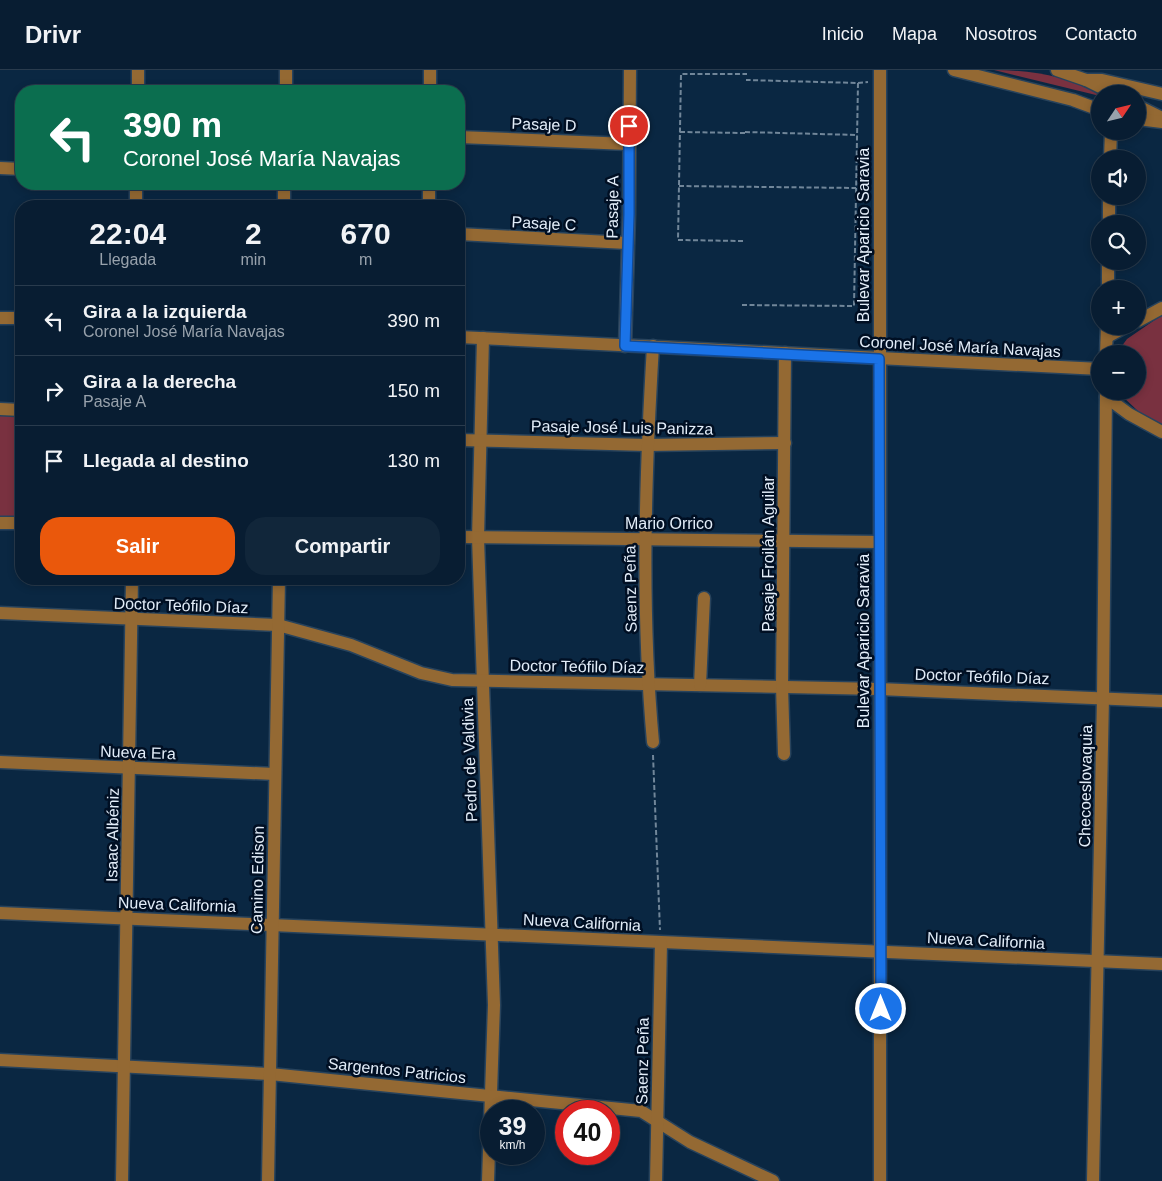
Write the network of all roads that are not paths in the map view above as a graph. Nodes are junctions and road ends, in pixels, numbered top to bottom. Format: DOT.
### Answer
graph roads {
  1 [pos="138,70"];
  2 [pos="286,70"];
  3 [pos="430,70"];
  4 [pos="630,70"];
  5 [pos="880,70"];
  6 [pos="954,70"];
  7 [pos="1057,70"];
  8 [pos="1086,80"];
  9 [pos="138,85"];
  10 [pos="286,85"];
  11 [pos="430,85"];
  12 [pos="1096,85"];
  13 [pos="1162,94"];
  14 [pos="1091,107"];
  15 [pos="1146,110"];
  16 [pos="1162,118"];
  17 [pos="1146,120"];
  18 [pos="1162,122"];
  19 [pos="465,137"];
  20 [pos="628,144"];
  21 [pos="0,168"];
  22 [pos="15,169"];
  23 [pos="465,234"];
  24 [pos="627,243"];
  25 [pos="1162,308"];
  26 [pos="1146,317"];
  27 [pos="0,318"];
  28 [pos="15,318"];
  29 [pos="465,337"];
  30 [pos="484,338"];
  31 [pos="625,346"];
  32 [pos="653,346"];
  33 [pos="785,353"];
  34 [pos="879,359"];
  35 [pos="1091,369"];
  36 [pos="1106,400"];
  37 [pos="1113,400"];
  38 [pos="0,409"];
  39 [pos="15,410"];
  40 [pos="1162,432"];
  41 [pos="465,440"];
  42 [pos="481,441"];
  43 [pos="785,443"];
  44 [pos="647,445"];
  45 [pos="0,523"];
  46 [pos="15,523"];
  47 [pos="465,537"];
  48 [pos="478,538"];
  49 [pos="646,539"];
  50 [pos="784,540"];
  51 [pos="879,542"];
  52 [pos="132,585"];
  53 [pos="279,585"];
  54 [pos="704,598"];
  55 [pos="0,613"];
  56 [pos="132,619"];
  57 [pos="278,625"];
  58 [pos="482,682"];
  59 [pos="648,683"];
  60 [pos="700,684"];
  61 [pos="782,686"];
  62 [pos="879,688"];
  63 [pos="1103,698"];
  64 [pos="1162,701"];
  65 [pos="653,742"];
  66 [pos="784,754"];
  67 [pos="0,762"];
  68 [pos="129,768"];
  69 [pos="275,774"];
  70 [pos="0,913"];
  71 [pos="127,918"];
  72 [pos="273,925"];
  73 [pos="493,934"];
  74 [pos="661,943"];
  75 [pos="881,952"];
  76 [pos="1097,961"];
  77 [pos="1162,964"];
  78 [pos="0,1060"];
  79 [pos="124,1064"];
  80 [pos="270,1074"];
  81 [pos="490,1095"];
  82 [pos="656,1119"];
  83 [pos="122,1181"];
  84 [pos="268,1181"];
  85 [pos="488,1181"];
  86 [pos="656,1181"];
  87 [pos="773,1181"];
  88 [pos="880,1181"];
  89 [pos="1094,1181"];
  1 -- 9 [label="street"];
  2 -- 10 [label="street"];
  3 -- 11 [label="street"];
  4 -- 20 [label="street, Pasaje A"];
  5 -- 34 [label="street, Bulevar Aparicio Saravia"];
  6 -- 14 [label="street"];
  7 -- 8 [label="street"];
  8 -- 12 [label="street"];
  8 -- 13 [label="street"];
  15 -- 16 [label="street"];
  17 -- 18 [label="street"];
  19 -- 20 [label="street, Pasaje D"];
  20 -- 24 [label="street, Pasaje A"];
  21 -- 22 [label="street"];
  23 -- 24 [label="street, Pasaje C"];
  24 -- 31 [label="street, Pasaje A"];
  25 -- 26 [label="street"];
  27 -- 28 [label="street"];
  29 -- 30 [label="street, Coronel José María Navajas"];
  30 -- 31 [label="street, Coronel José María Navajas"];
  30 -- 42 [label="street, Pedro de Valdivia"];
  31 -- 32 [label="street, Coronel José María Navajas"];
  32 -- 33 [label="street, Coronel José María Navajas"];
  32 -- 44 [label="street, Saenz Peña"];
  33 -- 34 [label="street, Coronel José María Navajas"];
  33 -- 43 [label="street, Pasaje Froilán Aguilar"];
  34 -- 35 [label="street, Coronel José María Navajas"];
  34 -- 51 [label="street, Bulevar Aparicio Saravia"];
  36 -- 63 [label="street, Checoeslovaquia"];
  37 -- 40 [label="street"];
  38 -- 39 [label="street"];
  41 -- 42 [label="street, Pasaje José Luis Panizza"];
  42 -- 44 [label="street, Pasaje José Luis Panizza"];
  42 -- 48 [label="street, Pedro de Valdivia"];
  43 -- 44 [label="street, Pasaje José Luis Panizza"];
  43 -- 50 [label="street, Pasaje Froilán Aguilar"];
  44 -- 49 [label="street, Saenz Peña"];
  45 -- 46 [label="street"];
  47 -- 48 [label="street, Mario Orrico"];
  48 -- 49 [label="street, Mario Orrico"];
  48 -- 58 [label="street, Pedro de Valdivia"];
  49 -- 50 [label="street, Mario Orrico"];
  49 -- 59 [label="street, Saenz Peña"];
  50 -- 51 [label="street, Mario Orrico"];
  50 -- 61 [label="street, Pasaje Froilán Aguilar"];
  51 -- 62 [label="street, Bulevar Aparicio Saravia"];
  52 -- 56 [label="street, Isaac Albéniz"];
  53 -- 57 [label="street, Camino Edison"];
  54 -- 60 [label="street"];
  55 -- 56 [label="street, Doctor Teófilo Díaz"];
  56 -- 57 [label="street, Doctor Teófilo Díaz"];
  56 -- 68 [label="street, Isaac Albéniz"];
  57 -- 58 [label="street, Doctor Teófilo Díaz"];
  57 -- 69 [label="street, Camino Edison"];
  58 -- 59 [label="street, Doctor Teófilo Díaz"];
  58 -- 73 [label="street, Pedro de Valdivia"];
  59 -- 60 [label="street, Doctor Teófilo Díaz"];
  59 -- 65 [label="street, Saenz Peña"];
  60 -- 61 [label="street, Doctor Teófilo Díaz"];
  61 -- 62 [label="street, Doctor Teófilo Díaz"];
  61 -- 66 [label="street, Pasaje Froilán Aguilar"];
  62 -- 63 [label="street, Doctor Teófilo Díaz"];
  62 -- 75 [label="street, Bulevar Aparicio Saravia"];
  63 -- 64 [label="street, Doctor Teófilo Díaz"];
  63 -- 76 [label="street, Checoeslovaquia"];
  67 -- 68 [label="street, Nueva Era"];
  68 -- 69 [label="street, Nueva Era"];
  68 -- 71 [label="street, Isaac Albéniz"];
  69 -- 72 [label="street, Camino Edison"];
  70 -- 71 [label="street, Nueva California"];
  71 -- 72 [label="street, Nueva California"];
  71 -- 79 [label="street, Isaac Albéniz"];
  72 -- 73 [label="street, Nueva California"];
  72 -- 80 [label="street, Camino Edison"];
  73 -- 74 [label="street, Nueva California"];
  73 -- 81 [label="street, Pedro de Valdivia"];
  74 -- 75 [label="street, Nueva California"];
  74 -- 82 [label="street, Saenz Peña"];
  75 -- 76 [label="street, Nueva California"];
  75 -- 88 [label="street, Bulevar Aparicio Saravia"];
  76 -- 77 [label="street, Nueva California"];
  76 -- 89 [label="street, Checoeslovaquia"];
  78 -- 79 [label="street, Sargentos Patricios"];
  79 -- 80 [label="street, Sargentos Patricios"];
  79 -- 83 [label="street, Isaac Albéniz"];
  80 -- 81 [label="street, Sargentos Patricios"];
  80 -- 84 [label="street, Camino Edison"];
  81 -- 82 [label="street, Sargentos Patricios"];
  81 -- 85 [label="street, Pedro de Valdivia"];
  82 -- 86 [label="street, Saenz Peña"];
  82 -- 87 [label="street, Sargentos Patricios"];
}
